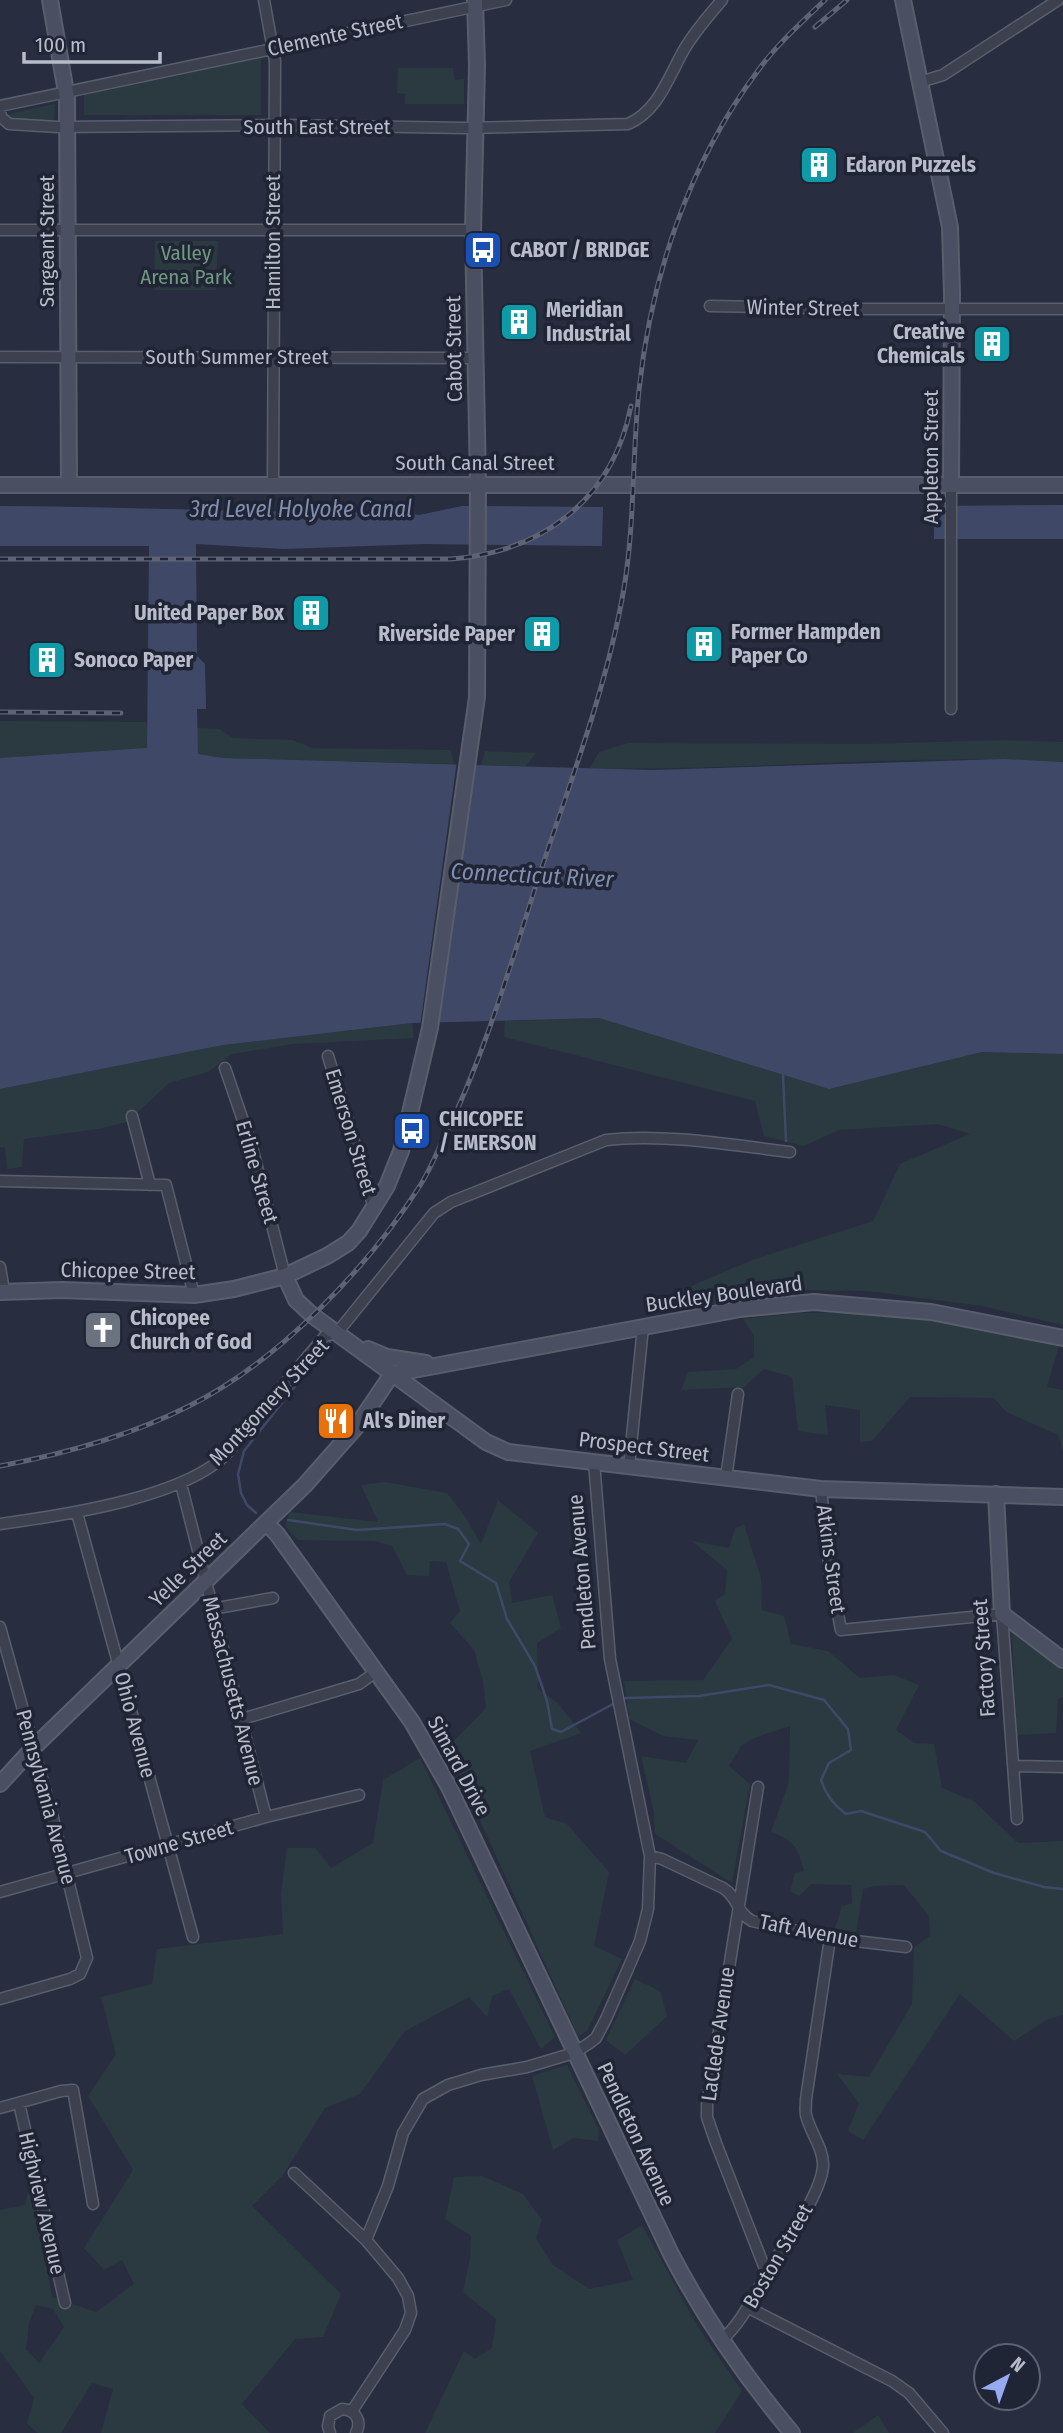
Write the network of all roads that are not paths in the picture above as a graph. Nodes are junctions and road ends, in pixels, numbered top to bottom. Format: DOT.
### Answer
graph roads {
  1 [pos="50,0"];
  2 [pos="264,0"];
  3 [pos="506,0"];
  4 [pos="722,0"];
  5 [pos="903,0"];
  6 [pos="1058,0"];
  7 [pos="475,3"];
  8 [pos="273,48"];
  9 [pos="920,82"];
  10 [pos="66,90"];
  11 [pos="0,106"];
  12 [pos="0,113"];
  13 [pos="274,125"];
  14 [pos="68,126"];
  15 [pos="475,127"];
  16 [pos="273,228"];
  17 [pos="0,230"];
  18 [pos="68,230"];
  19 [pos="473,230"];
  20 [pos="710,306"];
  21 [pos="952,307"];
  22 [pos="1063,309"];
  23 [pos="0,357"];
  24 [pos="68,357"];
  25 [pos="273,357"];
  26 [pos="475,358"];
  27 [pos="0,485"];
  28 [pos="69,485"];
  29 [pos="1063,485"];
  30 [pos="273,486"];
  31 [pos="478,489"];
  32 [pos="951,490"];
  33 [pos="951,709"];
  34 [pos="449,891"];
  35 [pos="328,1056"];
  36 [pos="225,1068"];
  37 [pos="132,1115"];
  38 [pos="790,1152"];
  39 [pos="0,1181"];
  40 [pos="150,1185"];
  41 [pos="374,1208"];
  42 [pos="0,1267"];
  43 [pos="285,1276"];
  44 [pos="2,1291"];
  45 [pos="194,1295"];
  46 [pos="643,1326"];
  47 [pos="342,1337"];
  48 [pos="1063,1338"];
  49 [pos="445,1365"];
  50 [pos="392,1374"];
  51 [pos="738,1394"];
  52 [pos="594,1462"];
  53 [pos="629,1466"];
  54 [pos="726,1478"];
  55 [pos="181,1484"];
  56 [pos="821,1489"];
  57 [pos="996,1494"];
  58 [pos="1063,1497"];
  59 [pos="77,1513"];
  60 [pos="266,1523"];
  61 [pos="0,1524"];
  62 [pos="205,1581"];
  63 [pos="273,1598"];
  64 [pos="212,1609"];
  65 [pos="1002,1614"];
  66 [pos="0,1627"];
  67 [pos="1063,1660"];
  68 [pos="119,1665"];
  69 [pos="377,1671"];
  70 [pos="242,1719"];
  71 [pos="33,1748"];
  72 [pos="1014,1766"];
  73 [pos="1063,1767"];
  74 [pos="0,1784"];
  75 [pos="758,1787"];
  76 [pos="359,1795"];
  77 [pos="266,1817"];
  78 [pos="1017,1819"];
  79 [pos="167,1844"];
  80 [pos="650,1856"];
  81 [pos="67,1874"];
  82 [pos="0,1892"];
  83 [pos="737,1907"];
  84 [pos="193,1937"];
  85 [pos="830,1938"];
  86 [pos="906,1947"];
  87 [pos="0,1999"];
  88 [pos="574,2053"];
  89 [pos="19,2103"];
  90 [pos="0,2108"];
  91 [pos="294,2173"];
  92 [pos="93,2204"];
  93 [pos="366,2240"];
  94 [pos="767,2274"];
  95 [pos="65,2303"];
  96 [pos="749,2308"];
  97 [pos="721,2341"];
  98 [pos="352,2411"];
  99 [pos="330,2433"];
  100 [pos="356,2433"];
  101 [pos="792,2433"];
  102 [pos="943,2433"];
  1 -- 10 [label="street, Sargeant Street"];
  2 -- 8 [label="street, Hamilton Street"];
  3 -- 7 [label="street, Clemente Street"];
  4 -- 15 [label="street, South East Street"];
  5 -- 9 [label="street, Appleton Street"];
  6 -- 9 [label="street"];
  7 -- 8 [label="street, Clemente Street"];
  7 -- 15 [label="street, Cabot Street"];
  8 -- 10 [label="street, Clemente Street"];
  8 -- 13 [label="street, Hamilton Street"];
  9 -- 21 [label="street, Appleton Street"];
  10 -- 11 [label="street, Clemente Street"];
  10 -- 14 [label="street, Sargeant Street"];
  12 -- 14 [label="street, South East Street"];
  13 -- 14 [label="street, South East Street"];
  13 -- 15 [label="street, South East Street"];
  13 -- 16 [label="street, Hamilton Street"];
  14 -- 18 [label="street, Sargeant Street"];
  15 -- 19 [label="street, Cabot Street"];
  16 -- 18 [label="street"];
  16 -- 19 [label="street"];
  16 -- 25 [label="street, Hamilton Street"];
  17 -- 18 [label="street"];
  18 -- 24 [label="street, Sargeant Street"];
  19 -- 26 [label="street, Cabot Street"];
  20 -- 21 [label="street, Winter Street"];
  21 -- 22 [label="street, Winter Street"];
  21 -- 32 [label="street, Appleton Street"];
  23 -- 24 [label="street, South Summer Street"];
  24 -- 25 [label="street, South Summer Street"];
  24 -- 28 [label="street, Sargeant Street"];
  25 -- 26 [label="street, South Summer Street"];
  25 -- 30 [label="street, Hamilton Street"];
  26 -- 31 [label="street, Cabot Street"];
  27 -- 28 [label="street, South Canal Street"];
  28 -- 30 [label="street, South Canal Street"];
  29 -- 32 [label="street, South Canal Street"];
  30 -- 31 [label="street, South Canal Street"];
  31 -- 32 [label="street, South Canal Street"];
  31 -- 34 [label="street, Cabot Street"];
  32 -- 33 [label="street, Appleton Street"];
  34 -- 41 [label="street, Chicopee Street"];
  35 -- 41 [label="street, Emerson Street"];
  36 -- 43 [label="street, Erline Street"];
  37 -- 40 [label="street"];
  38 -- 47 [label="street, Montgomery Street"];
  39 -- 40 [label="street"];
  40 -- 45 [label="street"];
  41 -- 43 [label="street, Chicopee Street"];
  42 -- 44 [label="street"];
  43 -- 45 [label="street, Chicopee Street"];
  43 -- 47 [label="street, Prospect Street"];
  44 -- 45 [label="street, Chicopee Street"];
  46 -- 48 [label="street, Buckley Boulevard"];
  46 -- 49 [label="street, Buckley Boulevard"];
  46 -- 53 [label="street"];
  47 -- 49 [label="street"];
  47 -- 50 [label="street, Prospect Street"];
  47 -- 55 [label="street, Montgomery Street"];
  49 -- 50 [label="street, Buckley Boulevard"];
  50 -- 52 [label="street, Prospect Street"];
  50 -- 60 [label="street, Yelle Street"];
  51 -- 54 [label="street"];
  52 -- 53 [label="street, Prospect Street"];
  52 -- 80 [label="street, Pendleton Avenue"];
  53 -- 54 [label="street, Prospect Street"];
  54 -- 56 [label="street, Prospect Street"];
  55 -- 59 [label="street, Montgomery Street"];
  55 -- 62 [label="street, Massachusetts Avenue"];
  56 -- 57 [label="street, Prospect Street"];
  56 -- 65 [label="street, Atkins Street"];
  57 -- 58 [label="street, Prospect Street"];
  57 -- 65 [label="street, Factory Street"];
  59 -- 61 [label="street, Montgomery Street"];
  59 -- 68 [label="street, Ohio Avenue"];
  60 -- 62 [label="street, Yelle Street"];
  60 -- 69 [label="street, Simard Drive"];
  62 -- 64 [label="street, Massachusetts Avenue"];
  62 -- 68 [label="street, Yelle Street"];
  63 -- 64 [label="street"];
  64 -- 70 [label="street, Massachusetts Avenue"];
  65 -- 67 [label="street"];
  65 -- 72 [label="street, Factory Street"];
  66 -- 71 [label="street, Pennsylvania Avenue"];
  68 -- 71 [label="street, Yelle Street"];
  68 -- 79 [label="street, Ohio Avenue"];
  69 -- 70 [label="street"];
  69 -- 88 [label="street, Simard Drive"];
  70 -- 77 [label="street, Massachusetts Avenue"];
  71 -- 74 [label="street, Yelle Street"];
  71 -- 81 [label="street, Pennsylvania Avenue"];
  72 -- 73 [label="street"];
  72 -- 78 [label="street, Factory Street"];
  75 -- 83 [label="street, LaClede Avenue"];
  76 -- 77 [label="street, Towne Street"];
  77 -- 79 [label="street, Towne Street"];
  79 -- 81 [label="street, Towne Street"];
  79 -- 84 [label="street, Ohio Avenue"];
  80 -- 83 [label="street, Taft Avenue"];
  80 -- 88 [label="street, Pendleton Avenue"];
  81 -- 82 [label="street, Towne Street"];
  81 -- 87 [label="street, Pennsylvania Avenue"];
  83 -- 85 [label="street, Taft Avenue"];
  83 -- 94 [label="street, LaClede Avenue"];
  85 -- 86 [label="street, Taft Avenue"];
  85 -- 94 [label="street, Boston Street"];
  88 -- 93 [label="street"];
  88 -- 97 [label="street, Pendleton Avenue"];
  89 -- 90 [label="street"];
  89 -- 92 [label="street"];
  89 -- 95 [label="street, Highview Avenue"];
  91 -- 93 [label="street"];
  93 -- 98 [label="street"];
  94 -- 96 [label="street, Boston Street"];
  96 -- 97 [label="street, Boston Street"];
  96 -- 102 [label="street"];
  97 -- 101 [label="street, Pendleton Avenue"];
  98 -- 99 [label="street"];
  98 -- 100 [label="street"];
}
